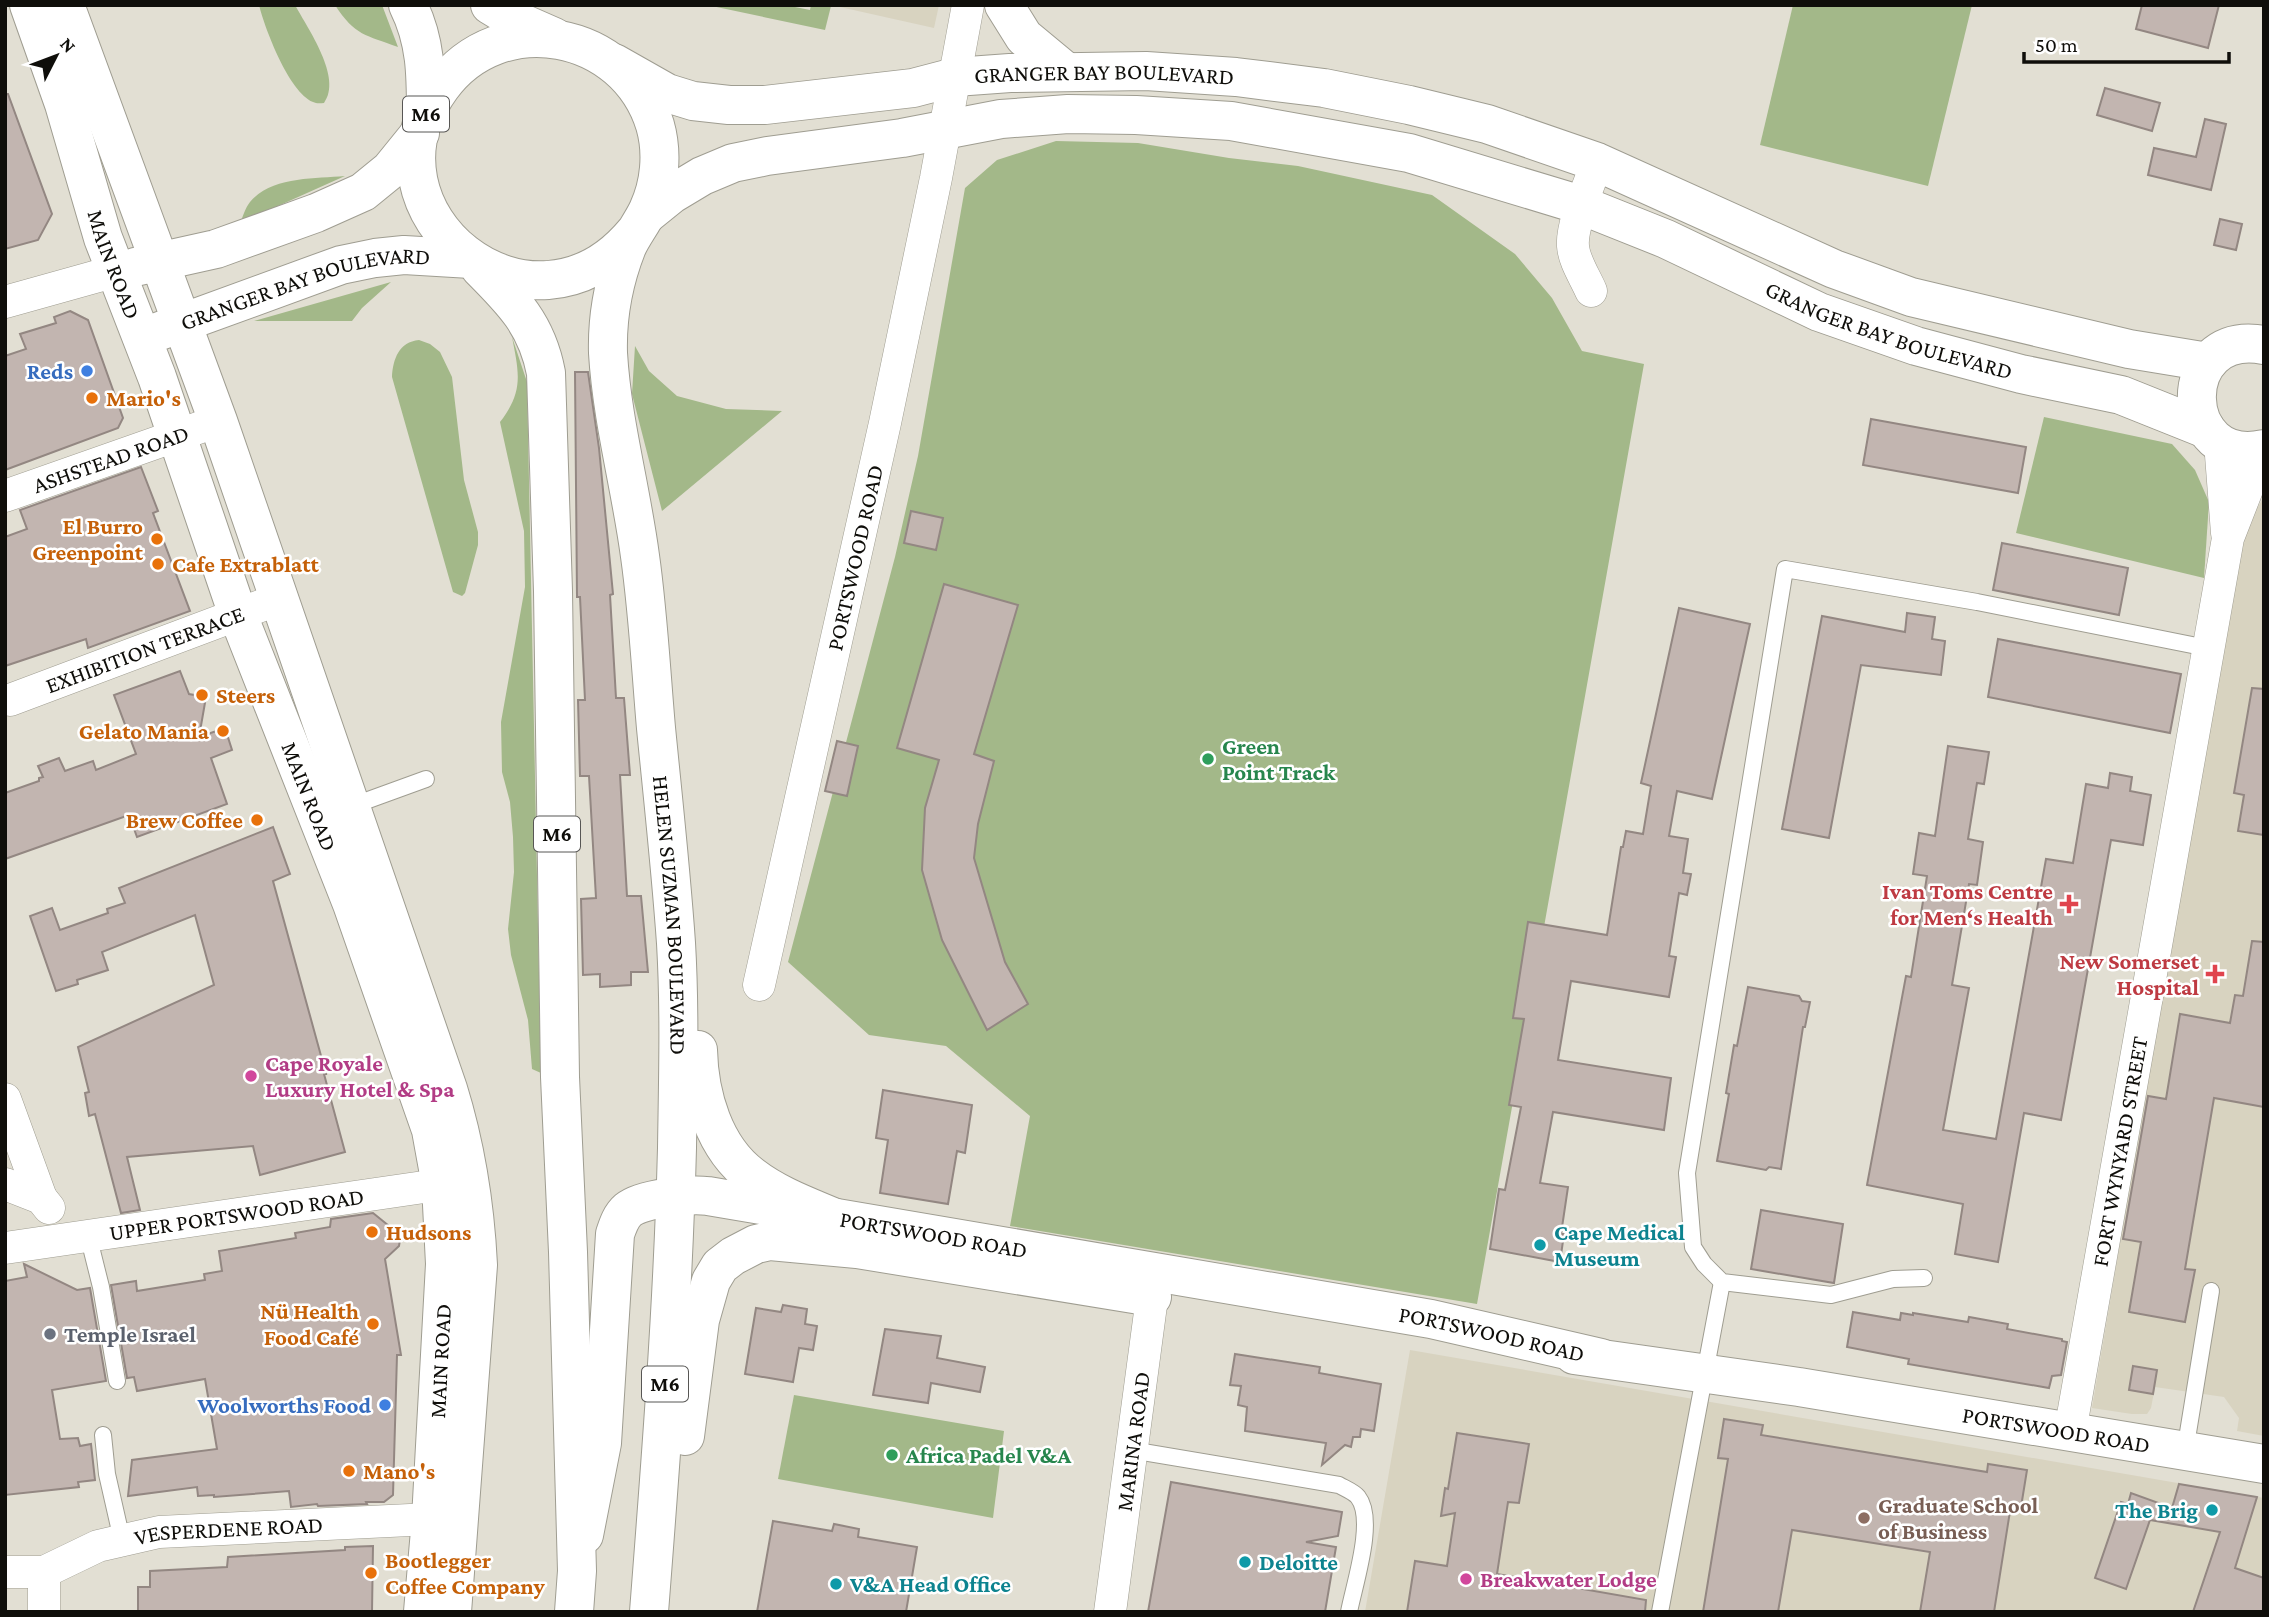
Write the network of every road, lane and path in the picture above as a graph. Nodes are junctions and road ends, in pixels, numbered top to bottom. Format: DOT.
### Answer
graph roads {
  1 [pos="29,5"];
  2 [pos="65,5"];
  3 [pos="408,5"];
  4 [pos="490,5"];
  5 [pos="968,5"];
  6 [pos="1004,5"];
  7 [pos="562,40"];
  8 [pos="614,64"];
  9 [pos="1065,71"];
  10 [pos="955,77"];
  11 [pos="423,123"];
  12 [pos="945,129"];
  13 [pos="1597,162"];
  14 [pos="1581,205"];
  15 [pos="640,224"];
  16 [pos="473,261"];
  17 [pos="160,262"];
  18 [pos="116,271"];
  19 [pos="1591,291"];
  20 [pos="5,302"];
  21 [pos="182,323"];
  22 [pos="141,337"];
  23 [pos="2264,345"];
  24 [pos="2208,362"];
  25 [pos="218,421"];
  26 [pos="177,436"];
  27 [pos="2213,436"];
  28 [pos="2264,452"];
  29 [pos="5,496"];
  30 [pos="2228,538"];
  31 [pos="279,599"];
  32 [pos="238,615"];
  33 [pos="2207,648"];
  34 [pos="10,700"];
  35 [pos="426,779"];
  36 [pos="333,813"];
  37 [pos="676,939"];
  38 [pos="759,985"];
  39 [pos="5,1099"];
  40 [pos="455,1183"];
  41 [pos="5,1184"];
  42 [pos="676,1196"];
  43 [pos="41,1198"];
  44 [pos="840,1220"];
  45 [pos="79,1236"];
  46 [pos="5,1248"];
  47 [pos="1924,1278"];
  48 [pos="1722,1282"];
  49 [pos="1154,1285"];
  50 [pos="2211,1291"];
  51 [pos="1704,1373"];
  52 [pos="117,1381"];
  53 [pos="2070,1432"];
  54 [pos="103,1435"];
  55 [pos="1132,1450"];
  56 [pos="2185,1451"];
  57 [pos="2264,1464"];
  58 [pos="445,1520"];
  59 [pos="122,1540"];
  60 [pos="5,1572"];
  61 [pos="44,1572"];
  62 [pos="577,1572"];
  63 [pos="652,1572"];
  64 [pos="44,1612"];
  65 [pos="423,1612"];
  66 [pos="452,1612"];
  67 [pos="574,1612"];
  68 [pos="649,1612"];
  69 [pos="1110,1612"];
  70 [pos="1349,1612"];
  71 [pos="1660,1612"];
  1 -- 18 [label="main road, MAIN ROAD"];
  2 -- 17 [label="main road, MAIN ROAD"];
  3 -- 11 [label="main road, HELEN SUZMAN BOULEVARD / M6"];
  4 -- 7 [label="main road, HELEN SUZMAN BOULEVARD / M6"];
  5 -- 10 [label="street, PORTSWOOD ROAD"];
  6 -- 9 [label="main road"];
  7 -- 8 [label="main road, HELEN SUZMAN BOULEVARD / M6"];
  7 -- 11 [label="main road, HELEN SUZMAN BOULEVARD / M6"];
  8 -- 10 [label="main road, GRANGER BAY BOULEVARD"];
  8 -- 15 [label="main road, HELEN SUZMAN BOULEVARD / M6"];
  9 -- 10 [label="main road, GRANGER BAY BOULEVARD"];
  9 -- 13 [label="main road, GRANGER BAY BOULEVARD"];
  10 -- 12 [label="street, PORTSWOOD ROAD"];
  11 -- 16 [label="main road, HELEN SUZMAN BOULEVARD / M6"];
  11 -- 17 [label="main road"];
  12 -- 14 [label="main road, GRANGER BAY BOULEVARD"];
  12 -- 15 [label="main road, GRANGER BAY BOULEVARD"];
  12 -- 38 [label="street, PORTSWOOD ROAD"];
  13 -- 14 [label="street"];
  13 -- 24 [label="main road, GRANGER BAY BOULEVARD"];
  14 -- 19 [label="street"];
  14 -- 27 [label="main road, GRANGER BAY BOULEVARD"];
  15 -- 16 [label="main road, HELEN SUZMAN BOULEVARD / M6"];
  15 -- 37 [label="main road, HELEN SUZMAN BOULEVARD / M6"];
  16 -- 21 [label="main road, GRANGER BAY BOULEVARD"];
  16 -- 62 [label="main road, HELEN SUZMAN BOULEVARD / M6"];
  17 -- 18 [label="main road"];
  17 -- 21 [label="main road, MAIN ROAD"];
  18 -- 20 [label="street"];
  18 -- 22 [label="main road, MAIN ROAD"];
  21 -- 22 [label="main road, GRANGER BAY BOULEVARD"];
  21 -- 25 [label="main road, MAIN ROAD"];
  22 -- 26 [label="main road, MAIN ROAD"];
  23 -- 24 [label="main road"];
  24 -- 27 [label="main road"];
  25 -- 26 [label="street, ASHSTEAD ROAD"];
  25 -- 31 [label="main road, MAIN ROAD"];
  26 -- 29 [label="street, ASHSTEAD ROAD"];
  26 -- 32 [label="main road, MAIN ROAD"];
  27 -- 28 [label="main road, GRANGER BAY BOULEVARD"];
  27 -- 30 [label="street, FORT WYNYARD STREET"];
  28 -- 30 [label="street, FORT WYNYARD STREET"];
  30 -- 33 [label="street, FORT WYNYARD STREET"];
  31 -- 32 [label="street, EXHIBITION TERRACE"];
  31 -- 36 [label="main road, MAIN ROAD"];
  32 -- 34 [label="street, EXHIBITION TERRACE"];
  32 -- 36 [label="main road, MAIN ROAD"];
  33 -- 48 [label="lane"];
  33 -- 53 [label="street, FORT WYNYARD STREET"];
  35 -- 36 [label="lane"];
  36 -- 40 [label="main road, MAIN ROAD"];
  37 -- 42 [label="main road, HELEN SUZMAN BOULEVARD / M6"];
  37 -- 44 [label="main road"];
  39 -- 43 [label="street"];
  40 -- 45 [label="street, UPPER PORTSWOOD ROAD"];
  40 -- 58 [label="main road, MAIN ROAD"];
  41 -- 43 [label="street"];
  42 -- 44 [label="main road, PORTSWOOD ROAD"];
  42 -- 62 [label="main road, PORTSWOOD ROAD"];
  42 -- 63 [label="main road, HELEN SUZMAN BOULEVARD / M6"];
  43 -- 45 [label="street"];
  44 -- 49 [label="main road, PORTSWOOD ROAD"];
  45 -- 46 [label="street, UPPER PORTSWOOD ROAD"];
  45 -- 52 [label="lane"];
  47 -- 48 [label="lane"];
  48 -- 51 [label="lane"];
  49 -- 51 [label="main road, PORTSWOOD ROAD"];
  49 -- 55 [label="street, MARINA ROAD"];
  49 -- 63 [label="main road"];
  50 -- 56 [label="lane"];
  51 -- 53 [label="main road, PORTSWOOD ROAD"];
  51 -- 71 [label="lane"];
  53 -- 56 [label="main road, PORTSWOOD ROAD"];
  54 -- 59 [label="lane"];
  55 -- 69 [label="street, MARINA ROAD"];
  55 -- 70 [label="lane"];
  56 -- 57 [label="main road, PORTSWOOD ROAD"];
  58 -- 59 [label="street, VESPERDENE ROAD"];
  58 -- 65 [label="main road, MAIN ROAD"];
  58 -- 66 [label="main road, MAIN ROAD"];
  59 -- 61 [label="street, VESPERDENE ROAD"];
  60 -- 61 [label="street, VESPERDENE ROAD"];
  61 -- 64 [label="street"];
  62 -- 67 [label="main road, HELEN SUZMAN BOULEVARD / M6"];
  63 -- 68 [label="main road, HELEN SUZMAN BOULEVARD / M6"];
}
